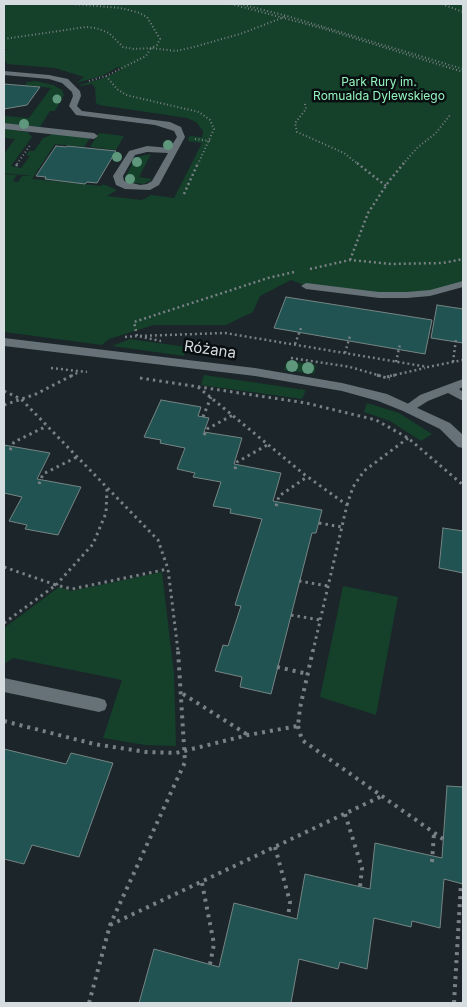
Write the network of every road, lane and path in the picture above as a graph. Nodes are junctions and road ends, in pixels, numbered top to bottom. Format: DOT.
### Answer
graph roads {
  1 [pos="74,4"];
  2 [pos="231,4"];
  3 [pos="240,4"];
  4 [pos="442,4"];
  5 [pos="463,12"];
  6 [pos="287,16"];
  7 [pos="283,17"];
  8 [pos="4,39"];
  9 [pos="151,48"];
  10 [pos="463,70"];
  11 [pos="4,72"];
  12 [pos="103,77"];
  13 [pos="305,104"];
  14 [pos="450,115"];
  15 [pos="4,126"];
  16 [pos="94,136"];
  17 [pos="173,152"];
  18 [pos="386,186"];
  19 [pos="350,260"];
  20 [pos="463,284"];
  21 [pos="306,286"];
  22 [pos="301,328"];
  23 [pos="137,336"];
  24 [pos="350,336"];
  25 [pos="456,339"];
  26 [pos="4,342"];
  27 [pos="295,344"];
  28 [pos="400,344"];
  29 [pos="345,353"];
  30 [pos="463,360"];
  31 [pos="396,362"];
  32 [pos="454,362"];
  33 [pos="428,367"];
  34 [pos="80,372"];
  35 [pos="388,378"];
  36 [pos="463,383"];
  37 [pos="448,388"];
  38 [pos="4,391"];
  39 [pos="211,397"];
  40 [pos="463,397"];
  41 [pos="21,399"];
  42 [pos="4,405"];
  43 [pos="408,408"];
  44 [pos="233,415"];
  45 [pos="203,417"];
  46 [pos="47,426"];
  47 [pos="204,435"];
  48 [pos="408,438"];
  49 [pos="463,443"];
  50 [pos="269,444"];
  51 [pos="10,450"];
  52 [pos="77,457"];
  53 [pos="235,468"];
  54 [pos="308,477"];
  55 [pos="39,484"];
  56 [pos="463,485"];
  57 [pos="107,489"];
  58 [pos="347,505"];
  59 [pos="276,506"];
  60 [pos="319,523"];
  61 [pos="342,527"];
  62 [pos="4,567"];
  63 [pos="168,569"];
  64 [pos="299,581"];
  65 [pos="56,585"];
  66 [pos="328,586"];
  67 [pos="291,615"];
  68 [pos="320,620"];
  69 [pos="4,623"];
  70 [pos="277,667"];
  71 [pos="308,674"];
  72 [pos="4,685"];
  73 [pos="182,694"];
  74 [pos="99,705"];
  75 [pos="4,721"];
  76 [pos="298,726"];
  77 [pos="248,735"];
  78 [pos="184,750"];
  79 [pos="382,796"];
  80 [pos="345,814"];
  81 [pos="434,833"];
  82 [pos="443,839"];
  83 [pos="275,847"];
  84 [pos="432,862"];
  85 [pos="202,882"];
  86 [pos="461,883"];
  87 [pos="360,887"];
  88 [pos="461,916"];
  89 [pos="288,917"];
  90 [pos="110,925"];
  91 [pos="210,964"];
  92 [pos="88,1003"];
  93 [pos="454,1003"];
  1 -- 9 [label="path"];
  2 -- 7 [label="path"];
  3 -- 6 [label="path"];
  4 -- 5 [label="path"];
  6 -- 7 [label="path"];
  6 -- 10 [label="path"];
  7 -- 9 [label="path"];
  7 -- 10 [label="path"];
  8 -- 9 [label="path"];
  9 -- 12 [label="path"];
  11 -- 17 [label="lane"];
  13 -- 18 [label="path"];
  14 -- 18 [label="path"];
  15 -- 16 [label="lane"];
  17 -- 17 [label="lane"];
  18 -- 19 [label="path"];
  20 -- 21 [label="lane"];
  22 -- 27 [label="path"];
  23 -- 27 [label="path"];
  24 -- 29 [label="path"];
  25 -- 32 [label="path"];
  26 -- 43 [label="street, Różana"];
  27 -- 29 [label="path"];
  28 -- 31 [label="path"];
  29 -- 31 [label="path"];
  30 -- 32 [label="path"];
  31 -- 33 [label="path"];
  32 -- 33 [label="path"];
  33 -- 35 [label="path"];
  34 -- 41 [label="path"];
  36 -- 37 [label="lane"];
  37 -- 40 [label="lane"];
  37 -- 43 [label="lane"];
  38 -- 41 [label="path"];
  39 -- 44 [label="path"];
  39 -- 45 [label="path"];
  39 -- 48 [label="path"];
  41 -- 42 [label="path"];
  41 -- 46 [label="path"];
  43 -- 49 [label="street, Różana"];
  44 -- 47 [label="path"];
  44 -- 50 [label="path"];
  46 -- 51 [label="path"];
  46 -- 52 [label="path"];
  48 -- 56 [label="path"];
  48 -- 58 [label="path"];
  50 -- 53 [label="path"];
  50 -- 54 [label="path"];
  52 -- 55 [label="path"];
  52 -- 57 [label="path"];
  54 -- 58 [label="path"];
  54 -- 59 [label="path"];
  57 -- 63 [label="path"];
  57 -- 65 [label="path"];
  58 -- 61 [label="path"];
  60 -- 61 [label="path"];
  61 -- 66 [label="path"];
  62 -- 65 [label="path"];
  63 -- 65 [label="path"];
  63 -- 73 [label="path"];
  64 -- 66 [label="path"];
  65 -- 69 [label="path"];
  66 -- 68 [label="path"];
  67 -- 68 [label="path"];
  68 -- 71 [label="path"];
  70 -- 71 [label="path"];
  71 -- 76 [label="path"];
  72 -- 74 [label="lane"];
  73 -- 77 [label="path"];
  73 -- 78 [label="path"];
  75 -- 78 [label="path"];
  76 -- 77 [label="path"];
  76 -- 79 [label="path"];
  77 -- 78 [label="path"];
  78 -- 90 [label="path"];
  79 -- 80 [label="path"];
  79 -- 81 [label="path"];
  80 -- 83 [label="path"];
  80 -- 87 [label="path"];
  81 -- 82 [label="path"];
  81 -- 84 [label="path"];
  83 -- 85 [label="path"];
  83 -- 89 [label="path"];
  85 -- 90 [label="path"];
  85 -- 91 [label="path"];
  86 -- 88 [label="path"];
  88 -- 93 [label="path"];
  90 -- 92 [label="path"];
}
